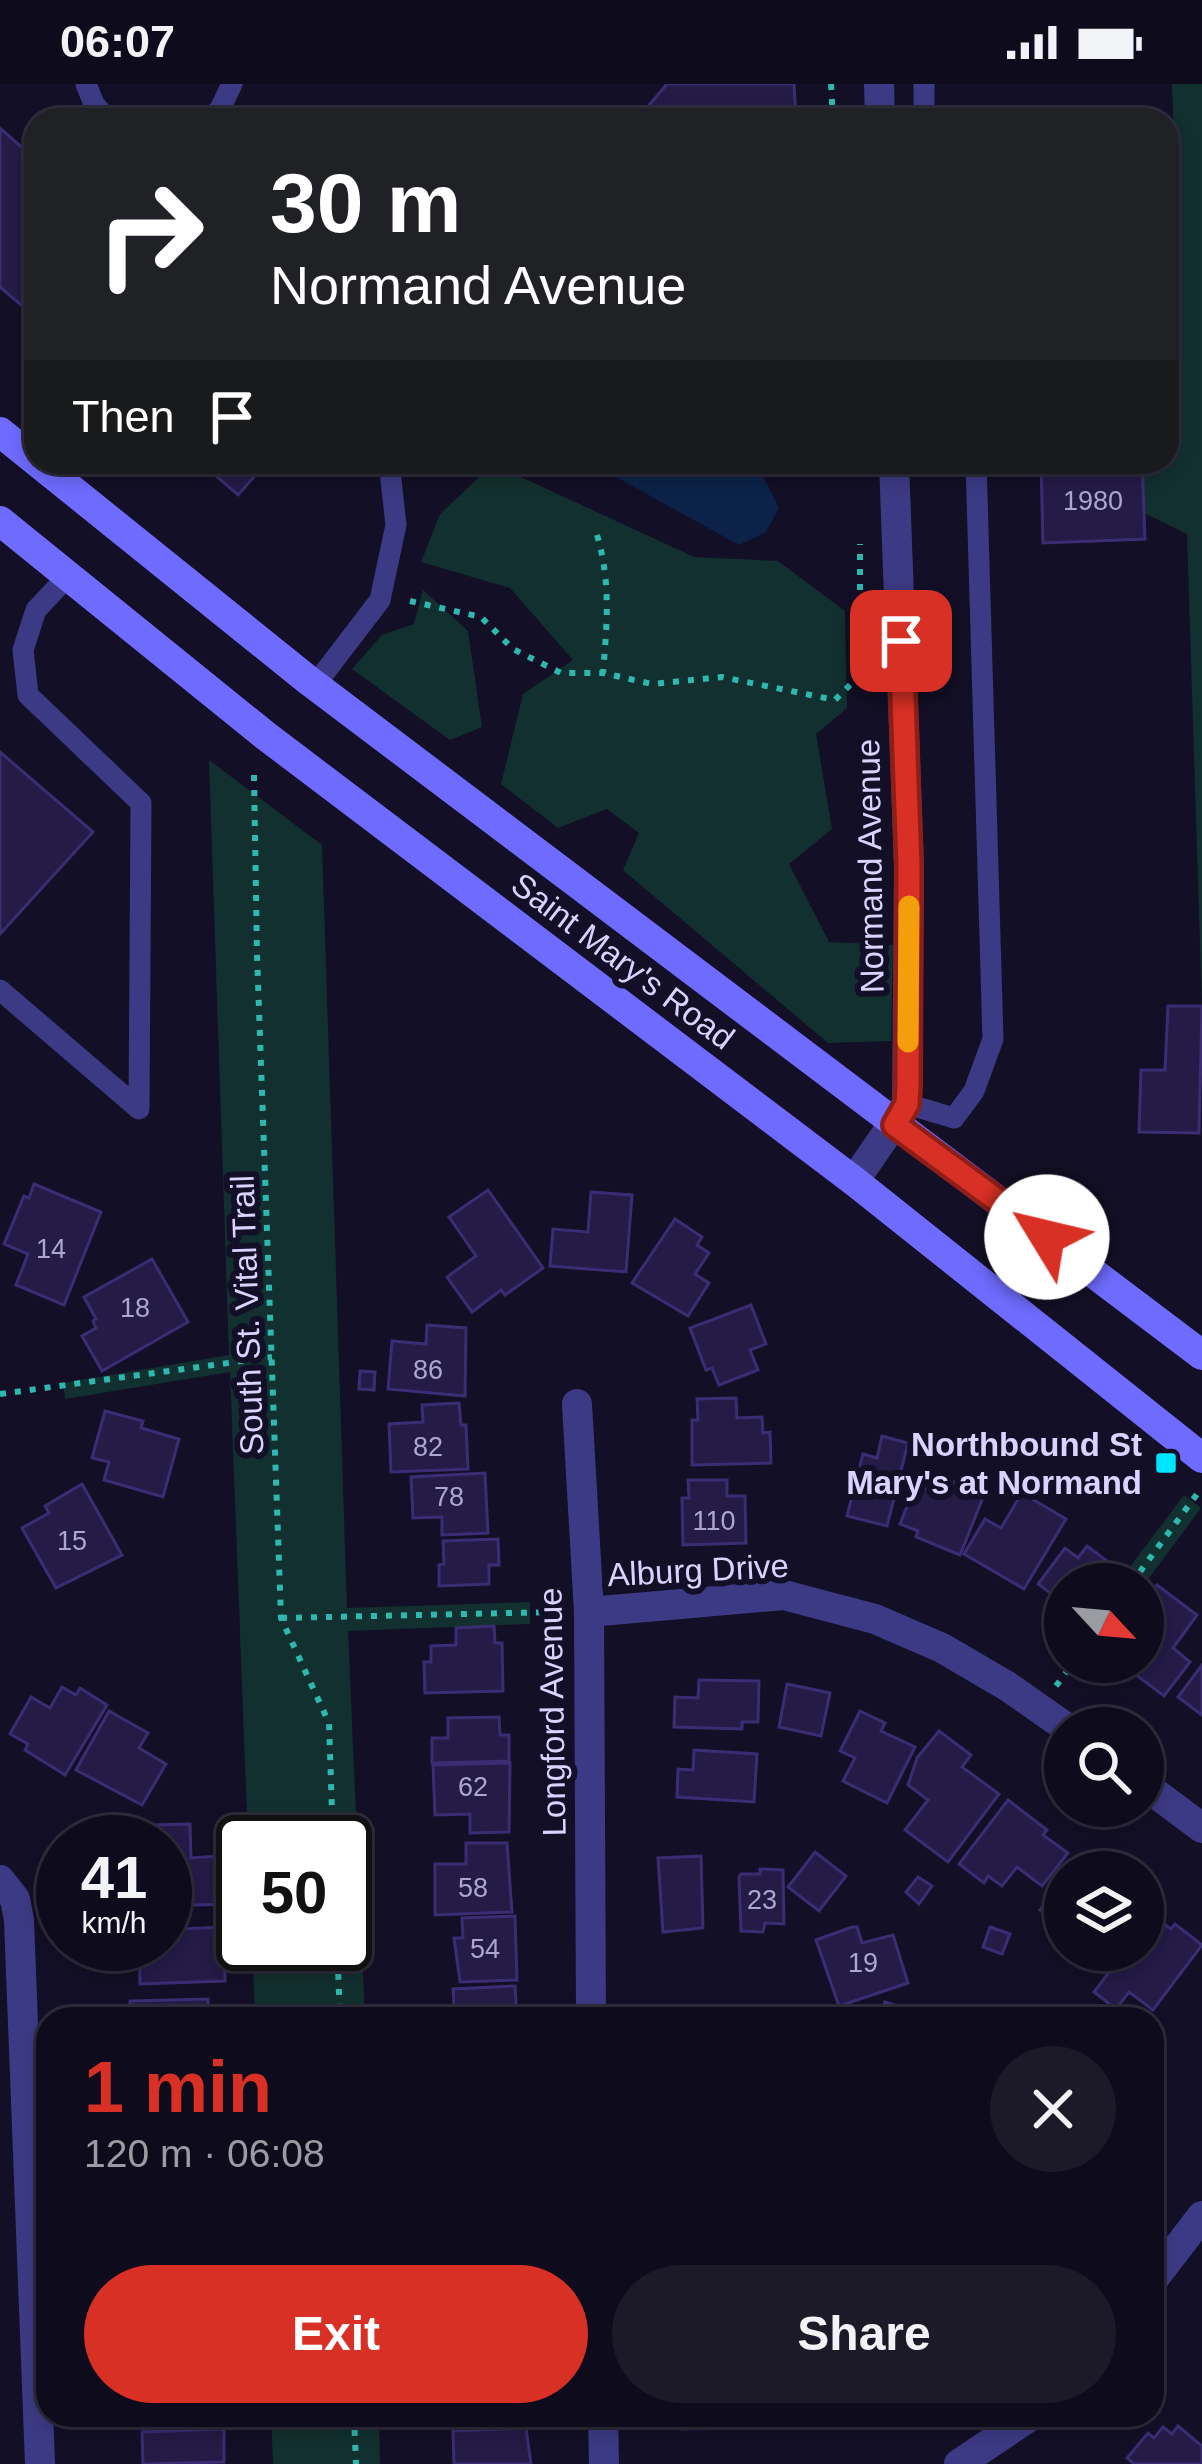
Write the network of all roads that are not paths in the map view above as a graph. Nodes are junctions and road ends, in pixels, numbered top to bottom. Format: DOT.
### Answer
graph roads {
  1 [pos="0,432"];
  2 [pos="24,451"];
  3 [pos="52,474"];
  4 [pos="390,474"];
  5 [pos="894,474"];
  6 [pos="976,474"];
  7 [pos="0,521"];
  8 [pos="68,575"];
  9 [pos="315,685"];
  10 [pos="0,990"];
  11 [pos="901,1115"];
  12 [pos="854,1181"];
  13 [pos="1202,1355"];
  14 [pos="577,1405"];
  15 [pos="1202,1458"];
  16 [pos="589,1612"];
  17 [pos="1044,1712"];
  18 [pos="1164,1800"];
  19 [pos="1202,1828"];
  20 [pos="0,1880"];
  21 [pos="591,2007"];
  22 [pos="1202,2216"];
  23 [pos="1164,2265"];
  24 [pos="36,2360"];
  25 [pos="39,2427"];
  26 [pos="602,2427"];
  27 [pos="1014,2427"];
  28 [pos="40,2464"];
  29 [pos="604,2464"];
  30 [pos="959,2464"];
  1 -- 2 [label="main road, Saint Mary's Road"];
  3 -- 9 [label="main road, Saint Mary's Road"];
  4 -- 9 [label="lane"];
  5 -- 11 [label="street, Normand Avenue"];
  6 -- 11 [label="lane"];
  7 -- 8 [label="main road, Saint Mary's Road"];
  8 -- 10 [label="lane"];
  8 -- 12 [label="main road, Saint Mary's Road"];
  9 -- 11 [label="main road, Saint Mary's Road"];
  11 -- 12 [label="street"];
  11 -- 13 [label="main road, Saint Mary's Road"];
  12 -- 15 [label="main road, Saint Mary's Road"];
  14 -- 16 [label="street, Longford Avenue"];
  16 -- 17 [label="street, Alburg Drive"];
  16 -- 21 [label="street, Longford Avenue"];
  18 -- 19 [label="street"];
  20 -- 24 [label="street"];
  22 -- 23 [label="street"];
  25 -- 28 [label="street"];
  26 -- 29 [label="street"];
  27 -- 30 [label="street"];
}
